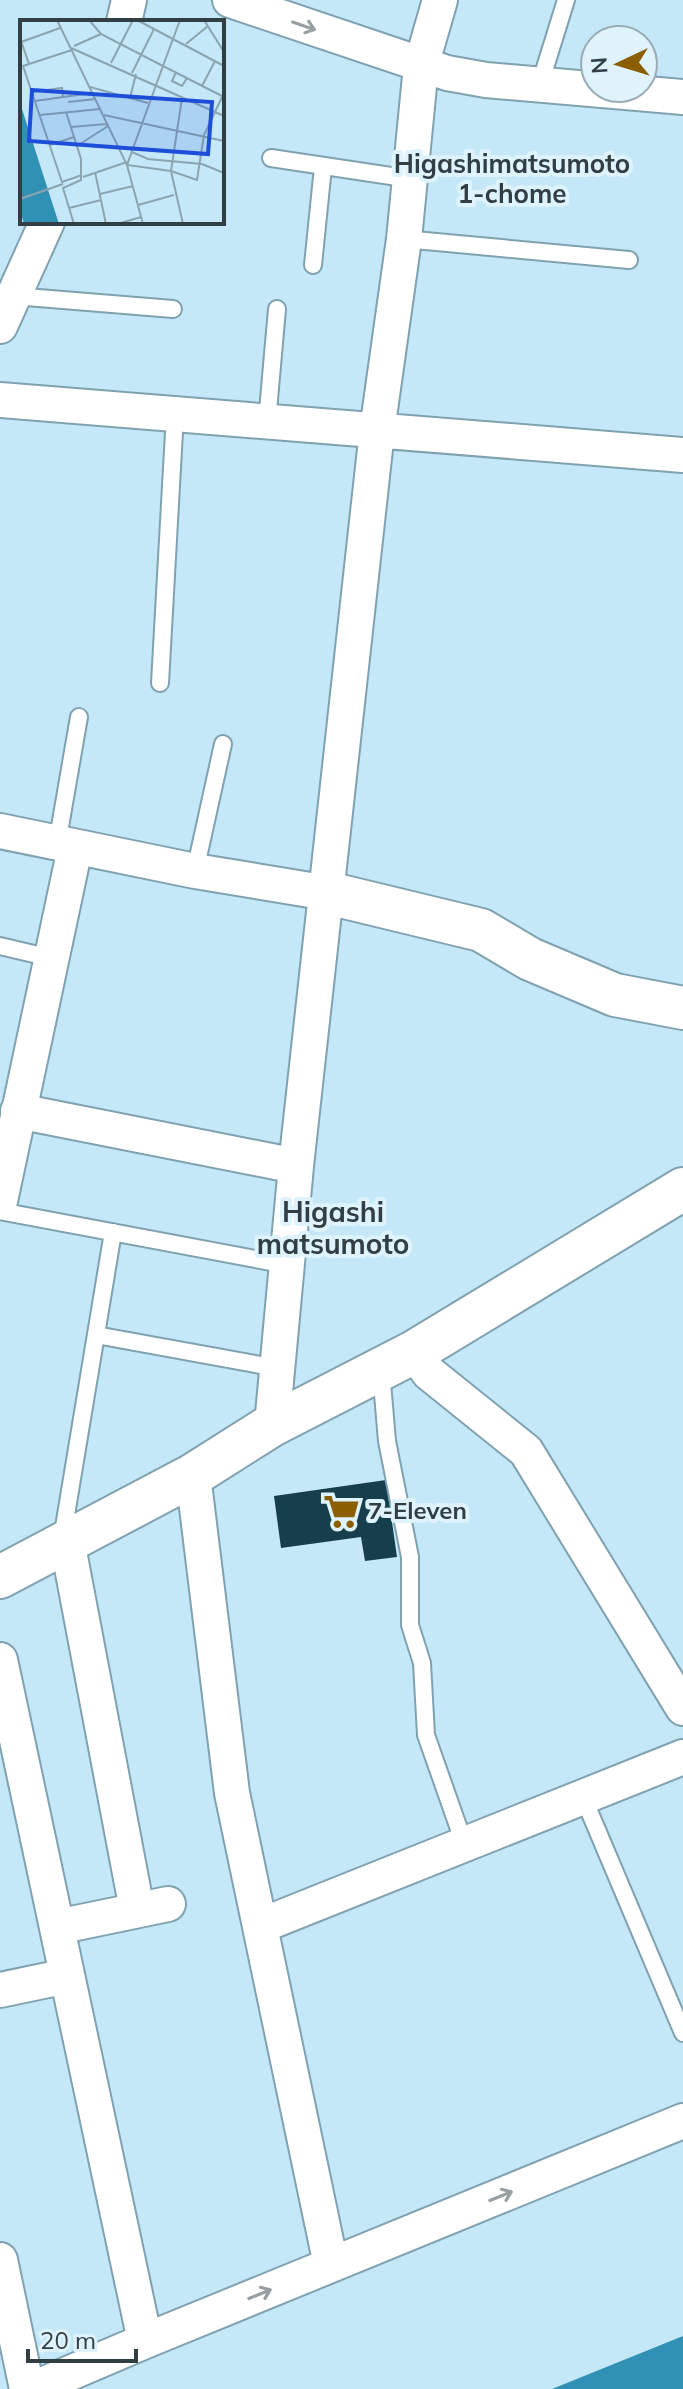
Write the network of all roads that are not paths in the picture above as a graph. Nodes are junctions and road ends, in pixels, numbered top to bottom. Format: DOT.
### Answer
graph roads {
  1 [pos="129,0"];
  2 [pos="230,0"];
  3 [pos="440,0"];
  4 [pos="566,0"];
  5 [pos="124,20"];
  6 [pos="421,66"];
  7 [pos="540,84"];
  8 [pos="683,97"];
  9 [pos="271,158"];
  10 [pos="323,167"];
  11 [pos="411,179"];
  12 [pos="46,224"];
  13 [pos="404,239"];
  14 [pos="629,260"];
  15 [pos="313,265"];
  16 [pos="173,309"];
  17 [pos="277,309"];
  18 [pos="7,311"];
  19 [pos="0,400"];
  20 [pos="175,414"];
  21 [pos="267,422"];
  22 [pos="377,431"];
  23 [pos="683,455"];
  24 [pos="160,683"];
  25 [pos="79,717"];
  26 [pos="223,744"];
  27 [pos="0,831"];
  28 [pos="66,846"];
  29 [pos="195,871"];
  30 [pos="328,893"];
  31 [pos="0,946"];
  32 [pos="51,958"];
  33 [pos="683,1008"];
  34 [pos="13,1098"];
  35 [pos="296,1166"];
  36 [pos="683,1189"];
  37 [pos="0,1201"];
  38 [pos="0,1211"];
  39 [pos="113,1232"];
  40 [pos="287,1265"];
  41 [pos="96,1335"];
  42 [pos="397,1361"];
  43 [pos="277,1368"];
  44 [pos="272,1425"];
  45 [pos="193,1475"];
  46 [pos="64,1543"];
  47 [pos="0,1577"];
  48 [pos="0,1660"];
  49 [pos="683,1708"];
  50 [pos="683,1757"];
  51 [pos="584,1799"];
  52 [pos="465,1846"];
  53 [pos="260,1926"];
  54 [pos="57,1927"];
  55 [pos="67,1976"];
  56 [pos="0,1990"];
  57 [pos="683,2033"];
  58 [pos="683,2121"];
  59 [pos="0,2260"];
  60 [pos="331,2265"];
  61 [pos="145,2341"];
  62 [pos="27,2389"];
  63 [pos="33,2389"];
  1 -- 5 [label="street"];
  2 -- 6 [label="street, one-way"];
  3 -- 6 [label="street"];
  4 -- 7 [label="lane"];
  6 -- 7 [label="street"];
  6 -- 11 [label="street"];
  7 -- 8 [label="street"];
  9 -- 10 [label="lane"];
  10 -- 11 [label="lane"];
  10 -- 15 [label="lane"];
  11 -- 13 [label="street"];
  12 -- 18 [label="street"];
  13 -- 14 [label="lane"];
  13 -- 22 [label="street"];
  16 -- 18 [label="lane"];
  17 -- 21 [label="lane"];
  19 -- 20 [label="street"];
  20 -- 21 [label="street"];
  20 -- 24 [label="lane"];
  21 -- 22 [label="street"];
  22 -- 23 [label="street"];
  22 -- 30 [label="street"];
  25 -- 28 [label="lane"];
  26 -- 29 [label="lane"];
  27 -- 28 [label="street"];
  28 -- 29 [label="street"];
  28 -- 32 [label="street"];
  29 -- 30 [label="street"];
  30 -- 33 [label="street"];
  30 -- 35 [label="street"];
  31 -- 32 [label="lane"];
  32 -- 34 [label="street"];
  34 -- 35 [label="street"];
  34 -- 37 [label="street"];
  35 -- 40 [label="street"];
  36 -- 42 [label="street"];
  38 -- 39 [label="lane"];
  39 -- 40 [label="lane"];
  39 -- 41 [label="lane"];
  40 -- 43 [label="street"];
  41 -- 43 [label="lane"];
  41 -- 46 [label="lane"];
  42 -- 44 [label="street"];
  42 -- 49 [label="street"];
  42 -- 52 [label="lane"];
  43 -- 44 [label="street"];
  44 -- 45 [label="street"];
  45 -- 46 [label="street"];
  45 -- 53 [label="street"];
  46 -- 47 [label="street"];
  46 -- 54 [label="street"];
  48 -- 54 [label="street"];
  50 -- 51 [label="street"];
  51 -- 52 [label="street"];
  51 -- 57 [label="lane"];
  52 -- 53 [label="street"];
  53 -- 60 [label="street"];
  54 -- 55 [label="street"];
  55 -- 56 [label="street"];
  55 -- 61 [label="street"];
  60 -- 58 [label="street, one-way"];
  59 -- 62 [label="street"];
  61 -- 60 [label="street, one-way"];
  61 -- 63 [label="street"];
}
